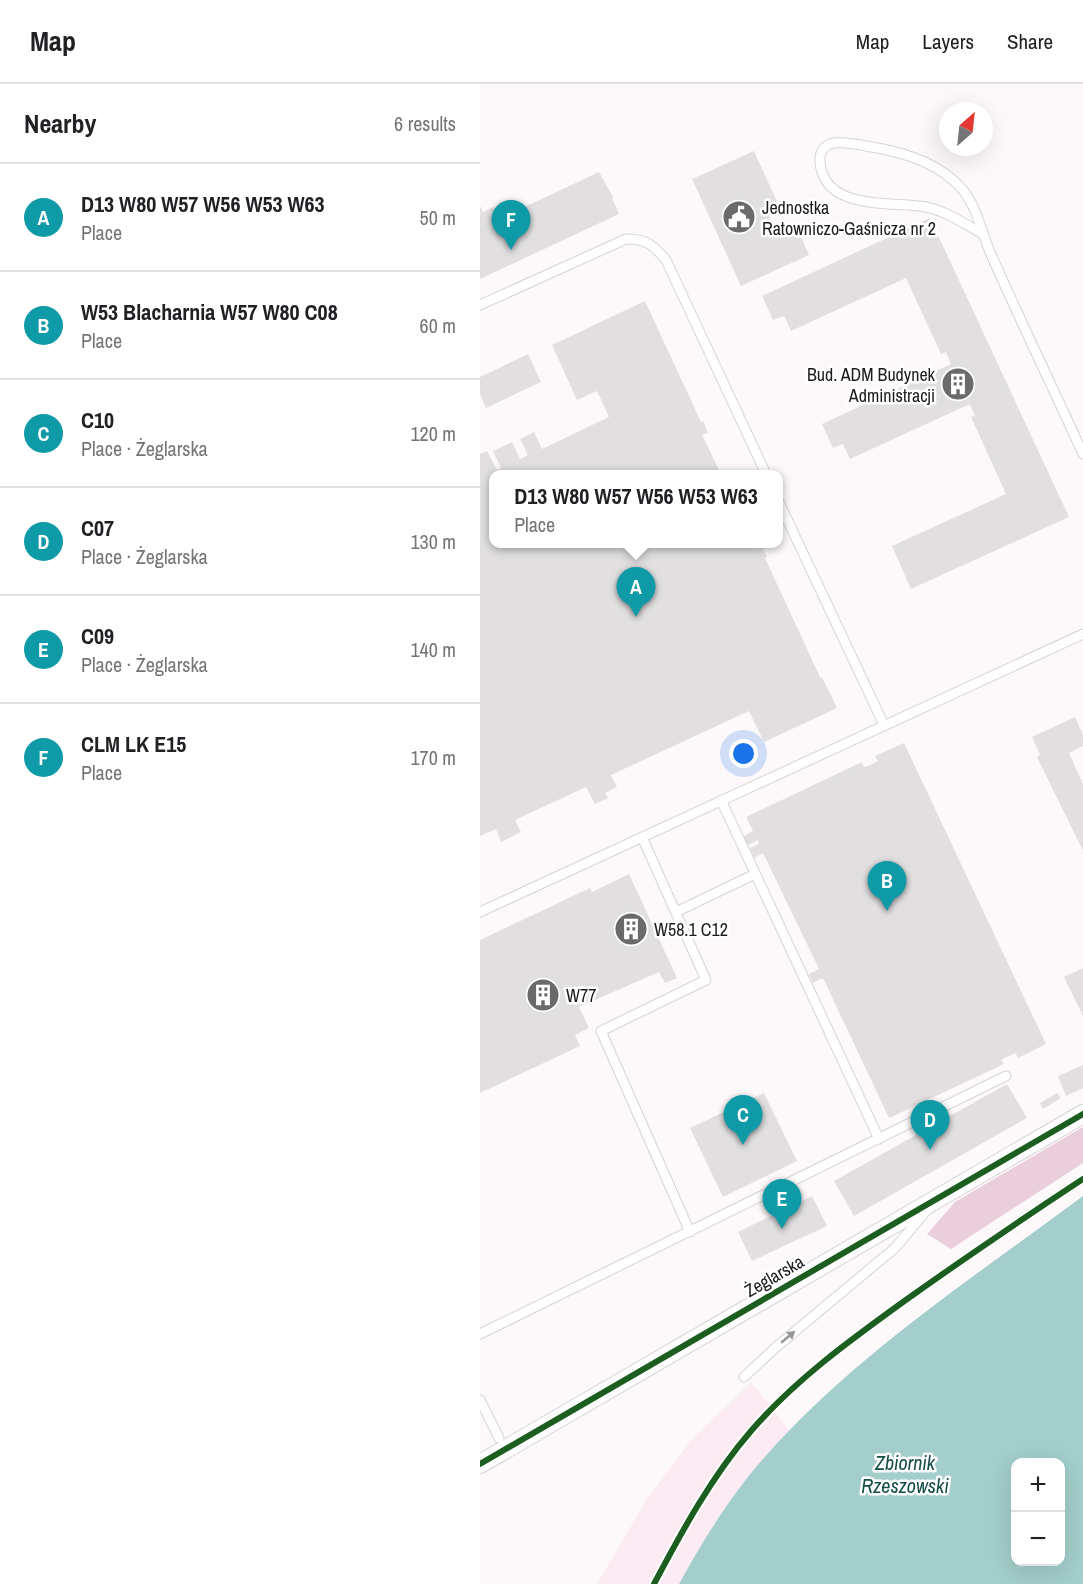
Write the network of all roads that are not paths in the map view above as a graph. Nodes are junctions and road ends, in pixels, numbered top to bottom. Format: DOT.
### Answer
graph roads {
  1 [pos="983,234"];
  2 [pos="480,305"];
  3 [pos="1083,453"];
  4 [pos="764,470"];
  5 [pos="783,511"];
  6 [pos="1083,634"];
  7 [pos="884,725"];
  8 [pos="721,800"];
  9 [pos="642,837"];
  10 [pos="755,874"];
  11 [pos="480,912"];
  12 [pos="676,912"];
  13 [pos="1006,1076"];
  14 [pos="1083,1114"];
  15 [pos="879,1139"];
  16 [pos="935,1200"];
  17 [pos="690,1232"];
  18 [pos="480,1334"];
  19 [pos="744,1377"];
  20 [pos="480,1400"];
  21 [pos="499,1438"];
  22 [pos="480,1464"];
  1 -- 1 [label="lane"];
  1 -- 3 [label="lane"];
  2 -- 4 [label="lane"];
  5 -- 7 [label="lane"];
  6 -- 7 [label="lane"];
  7 -- 8 [label="lane"];
  8 -- 9 [label="lane"];
  8 -- 10 [label="lane"];
  9 -- 11 [label="lane"];
  9 -- 12 [label="lane"];
  10 -- 12 [label="lane"];
  10 -- 15 [label="lane"];
  12 -- 17 [label="lane"];
  13 -- 15 [label="lane"];
  14 -- 16 [label="street, Żeglarska"];
  15 -- 17 [label="lane"];
  19 -- 16 [label="lane, one-way"];
  16 -- 22 [label="street, Żeglarska"];
  17 -- 18 [label="lane"];
  20 -- 21 [label="lane"];
}
